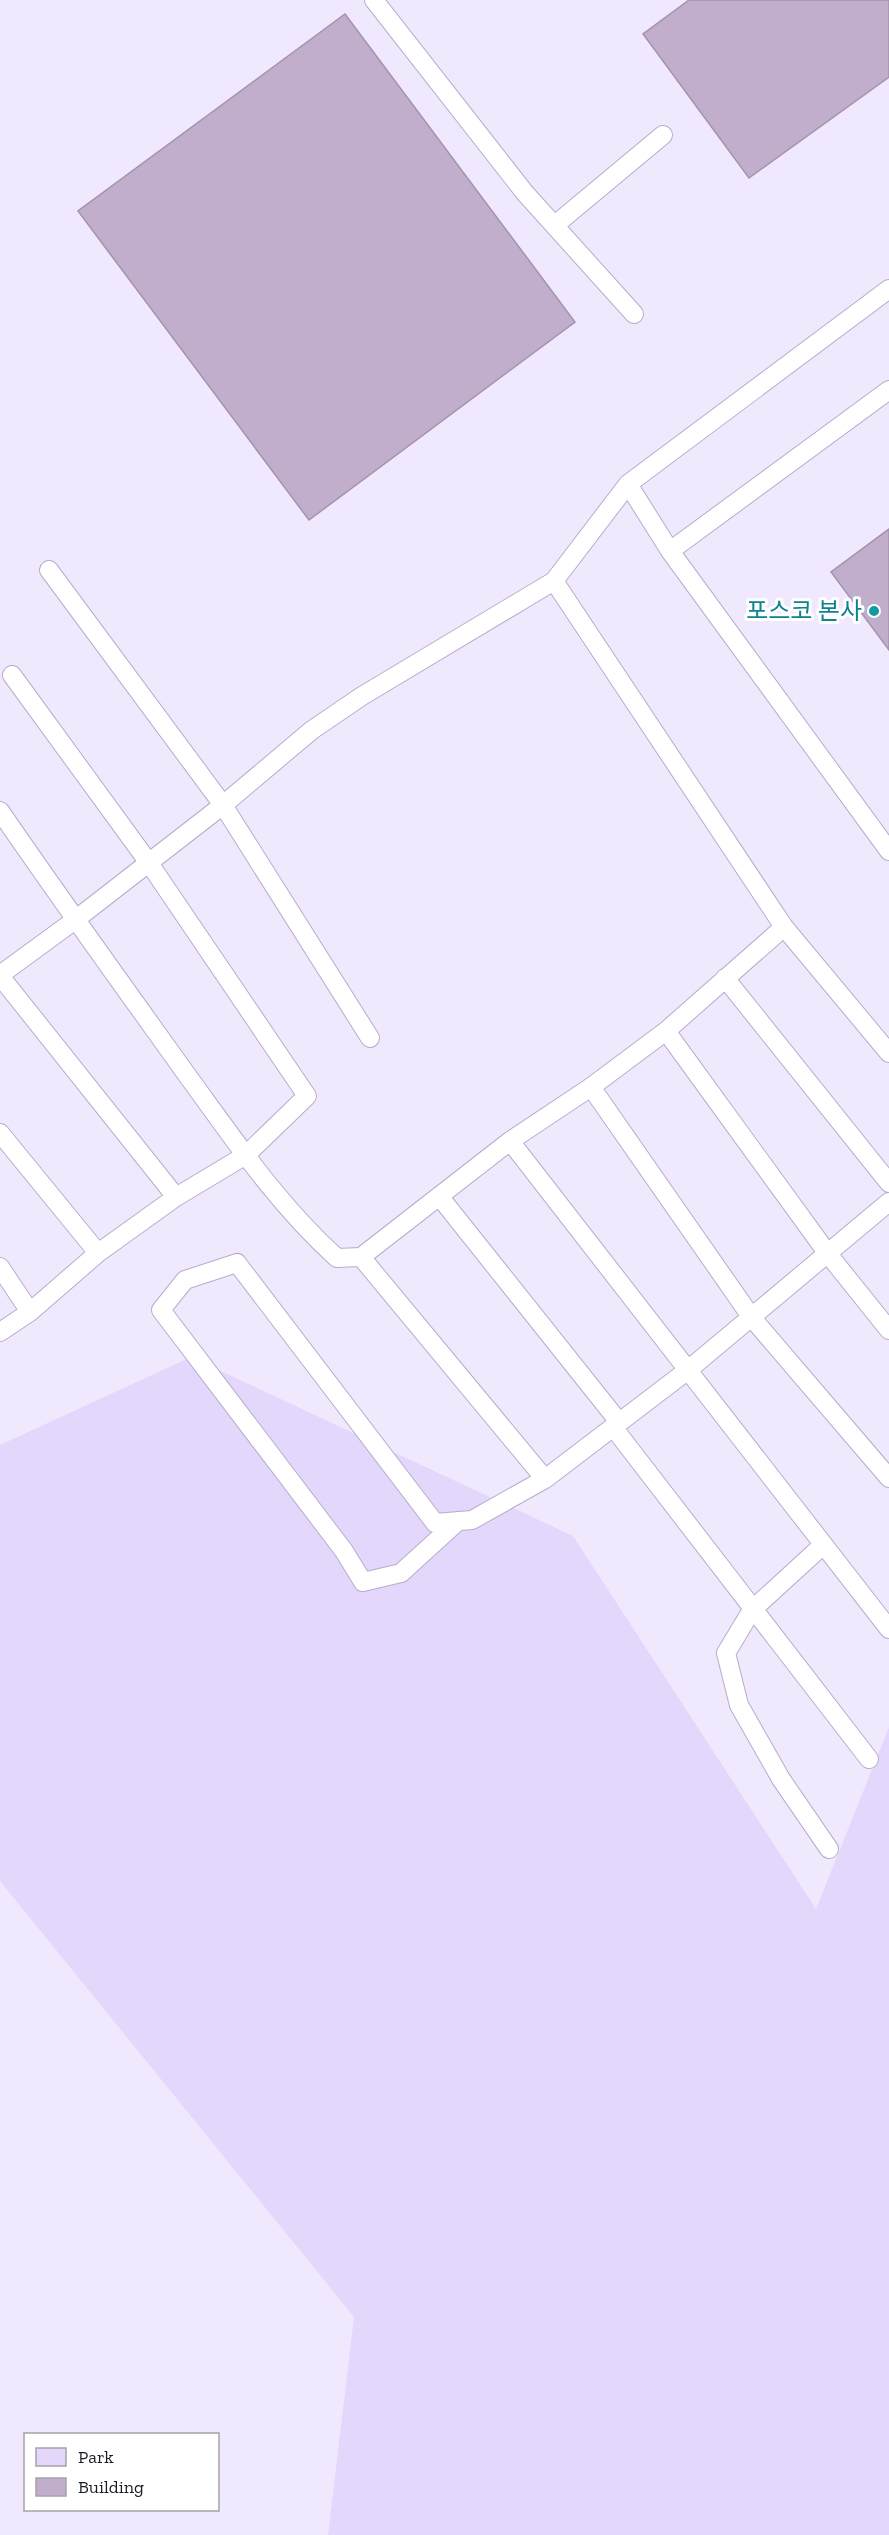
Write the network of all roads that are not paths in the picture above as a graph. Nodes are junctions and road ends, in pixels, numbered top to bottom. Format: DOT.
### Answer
graph roads {
  1 [pos="374,0"];
  2 [pos="663,135"];
  3 [pos="555,225"];
  4 [pos="889,289"];
  5 [pos="634,314"];
  6 [pos="889,390"];
  7 [pos="628,484"];
  8 [pos="670,551"];
  9 [pos="49,570"];
  10 [pos="554,581"];
  11 [pos="12,675"];
  12 [pos="223,805"];
  13 [pos="0,811"];
  14 [pos="889,851"];
  15 [pos="149,862"];
  16 [pos="75,920"];
  17 [pos="784,927"];
  18 [pos="0,975"];
  19 [pos="725,978"];
  20 [pos="666,1031"];
  21 [pos="370,1038"];
  22 [pos="889,1053"];
  23 [pos="591,1087"];
  24 [pos="0,1133"];
  25 [pos="510,1141"];
  26 [pos="246,1155"];
  27 [pos="889,1183"];
  28 [pos="439,1196"];
  29 [pos="176,1197"];
  30 [pos="889,1202"];
  31 [pos="98,1253"];
  32 [pos="828,1254"];
  33 [pos="361,1257"];
  34 [pos="0,1267"];
  35 [pos="30,1312"];
  36 [pos="752,1318"];
  37 [pos="889,1330"];
  38 [pos="0,1332"];
  39 [pos="688,1370"];
  40 [pos="616,1425"];
  41 [pos="889,1478"];
  42 [pos="545,1479"];
  43 [pos="458,1521"];
  44 [pos="823,1545"];
  45 [pos="752,1610"];
  46 [pos="889,1629"];
  47 [pos="869,1759"];
  48 [pos="829,1849"];
  1 -- 3 [label="lane"];
  2 -- 3 [label="lane"];
  3 -- 5 [label="lane"];
  4 -- 7 [label="lane"];
  6 -- 8 [label="lane"];
  7 -- 8 [label="lane"];
  7 -- 10 [label="lane"];
  8 -- 14 [label="lane"];
  9 -- 12 [label="lane"];
  10 -- 12 [label="lane"];
  10 -- 17 [label="lane"];
  11 -- 15 [label="lane"];
  12 -- 15 [label="lane"];
  12 -- 21 [label="lane"];
  13 -- 16 [label="lane"];
  15 -- 16 [label="lane"];
  15 -- 26 [label="lane"];
  16 -- 18 [label="lane"];
  16 -- 26 [label="lane"];
  17 -- 19 [label="lane"];
  17 -- 22 [label="lane"];
  18 -- 29 [label="lane"];
  19 -- 20 [label="lane"];
  19 -- 27 [label="lane"];
  20 -- 23 [label="lane"];
  20 -- 32 [label="lane"];
  23 -- 25 [label="lane"];
  23 -- 36 [label="lane"];
  24 -- 31 [label="lane"];
  25 -- 28 [label="lane"];
  25 -- 39 [label="lane"];
  26 -- 29 [label="lane"];
  26 -- 33 [label="lane"];
  28 -- 33 [label="lane"];
  28 -- 40 [label="lane"];
  29 -- 31 [label="lane"];
  30 -- 32 [label="lane"];
  31 -- 35 [label="lane"];
  32 -- 36 [label="lane"];
  32 -- 37 [label="lane"];
  33 -- 42 [label="lane"];
  34 -- 35 [label="lane"];
  35 -- 38 [label="lane"];
  36 -- 39 [label="lane"];
  36 -- 41 [label="lane"];
  39 -- 40 [label="lane"];
  39 -- 44 [label="lane"];
  40 -- 42 [label="lane"];
  40 -- 45 [label="lane"];
  42 -- 43 [label="lane"];
  43 -- 43 [label="lane"];
  44 -- 45 [label="lane"];
  44 -- 46 [label="lane"];
  45 -- 47 [label="lane"];
  45 -- 48 [label="lane"];
}
